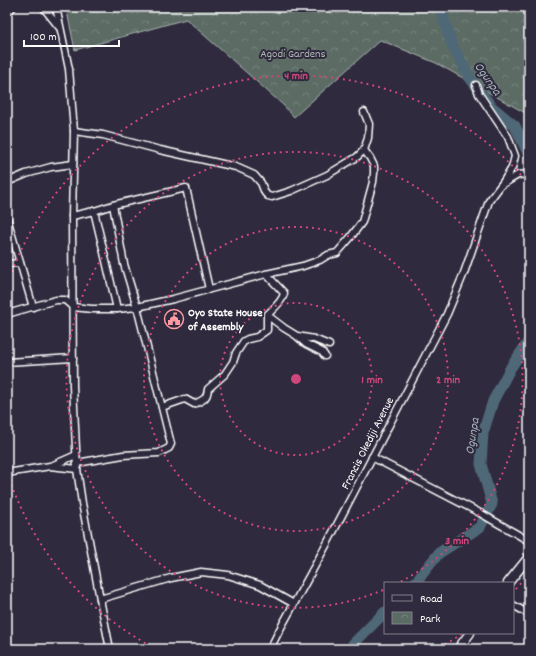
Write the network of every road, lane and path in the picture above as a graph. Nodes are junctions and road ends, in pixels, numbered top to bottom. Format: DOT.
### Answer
graph roads {
  1 [pos="10,7"];
  2 [pos="43,7"];
  3 [pos="56,7"];
  4 [pos="7,10"];
  5 [pos="60,28"];
  6 [pos="476,85"];
  7 [pos="364,112"];
  8 [pos="74,131"];
  9 [pos="364,150"];
  10 [pos="73,164"];
  11 [pos="529,174"];
  12 [pos="7,182"];
  13 [pos="501,185"];
  14 [pos="113,205"];
  15 [pos="94,211"];
  16 [pos="72,216"];
  17 [pos="7,218"];
  18 [pos="20,263"];
  19 [pos="7,264"];
  20 [pos="266,274"];
  21 [pos="209,289"];
  22 [pos="137,306"];
  23 [pos="33,307"];
  24 [pos="73,307"];
  25 [pos="117,309"];
  26 [pos="7,314"];
  27 [pos="267,315"];
  28 [pos="297,336"];
  29 [pos="329,345"];
  30 [pos="325,356"];
  31 [pos="73,358"];
  32 [pos="7,362"];
  33 [pos="162,407"];
  34 [pos="76,455"];
  35 [pos="372,457"];
  36 [pos="50,466"];
  37 [pos="77,466"];
  38 [pos="7,473"];
  39 [pos="529,541"];
  40 [pos="529,557"];
  41 [pos="509,582"];
  42 [pos="100,599"];
  43 [pos="294,604"];
  44 [pos="514,606"];
  45 [pos="529,614"];
  46 [pos="469,634"];
  47 [pos="110,649"];
  48 [pos="270,649"];
  49 [pos="458,649"];
  1 -- 4 [label="main road"];
  2 -- 5 [label="street"];
  3 -- 5 [label="street"];
  5 -- 8 [label="street"];
  6 -- 13 [label="street"];
  7 -- 9 [label="street"];
  8 -- 9 [label="street"];
  8 -- 10 [label="street"];
  9 -- 20 [label="street"];
  10 -- 12 [label="street"];
  10 -- 16 [label="street"];
  11 -- 13 [label="street, Francis Okediji Avenue"];
  13 -- 35 [label="street, Francis Okediji Avenue"];
  14 -- 15 [label="street"];
  14 -- 21 [label="street"];
  14 -- 22 [label="street"];
  15 -- 16 [label="street"];
  15 -- 25 [label="street"];
  16 -- 24 [label="street"];
  17 -- 18 [label="street"];
  18 -- 19 [label="street"];
  18 -- 23 [label="street"];
  20 -- 21 [label="street"];
  20 -- 27 [label="street"];
  21 -- 22 [label="street"];
  22 -- 25 [label="street"];
  22 -- 33 [label="street"];
  23 -- 24 [label="street"];
  23 -- 26 [label="street"];
  24 -- 25 [label="street"];
  24 -- 31 [label="street"];
  27 -- 28 [label="street"];
  27 -- 33 [label="street"];
  28 -- 29 [label="street"];
  28 -- 30 [label="street"];
  31 -- 32 [label="street"];
  31 -- 34 [label="street"];
  33 -- 37 [label="street"];
  34 -- 36 [label="street"];
  34 -- 37 [label="street"];
  35 -- 39 [label="street"];
  35 -- 43 [label="street, Francis Okediji Avenue"];
  36 -- 37 [label="street"];
  36 -- 38 [label="street"];
  37 -- 42 [label="street"];
  40 -- 41 [label="street"];
  42 -- 43 [label="street"];
  42 -- 47 [label="street"];
  43 -- 48 [label="street, Francis Okediji Avenue"];
  44 -- 45 [label="street"];
  46 -- 49 [label="street"];
}
